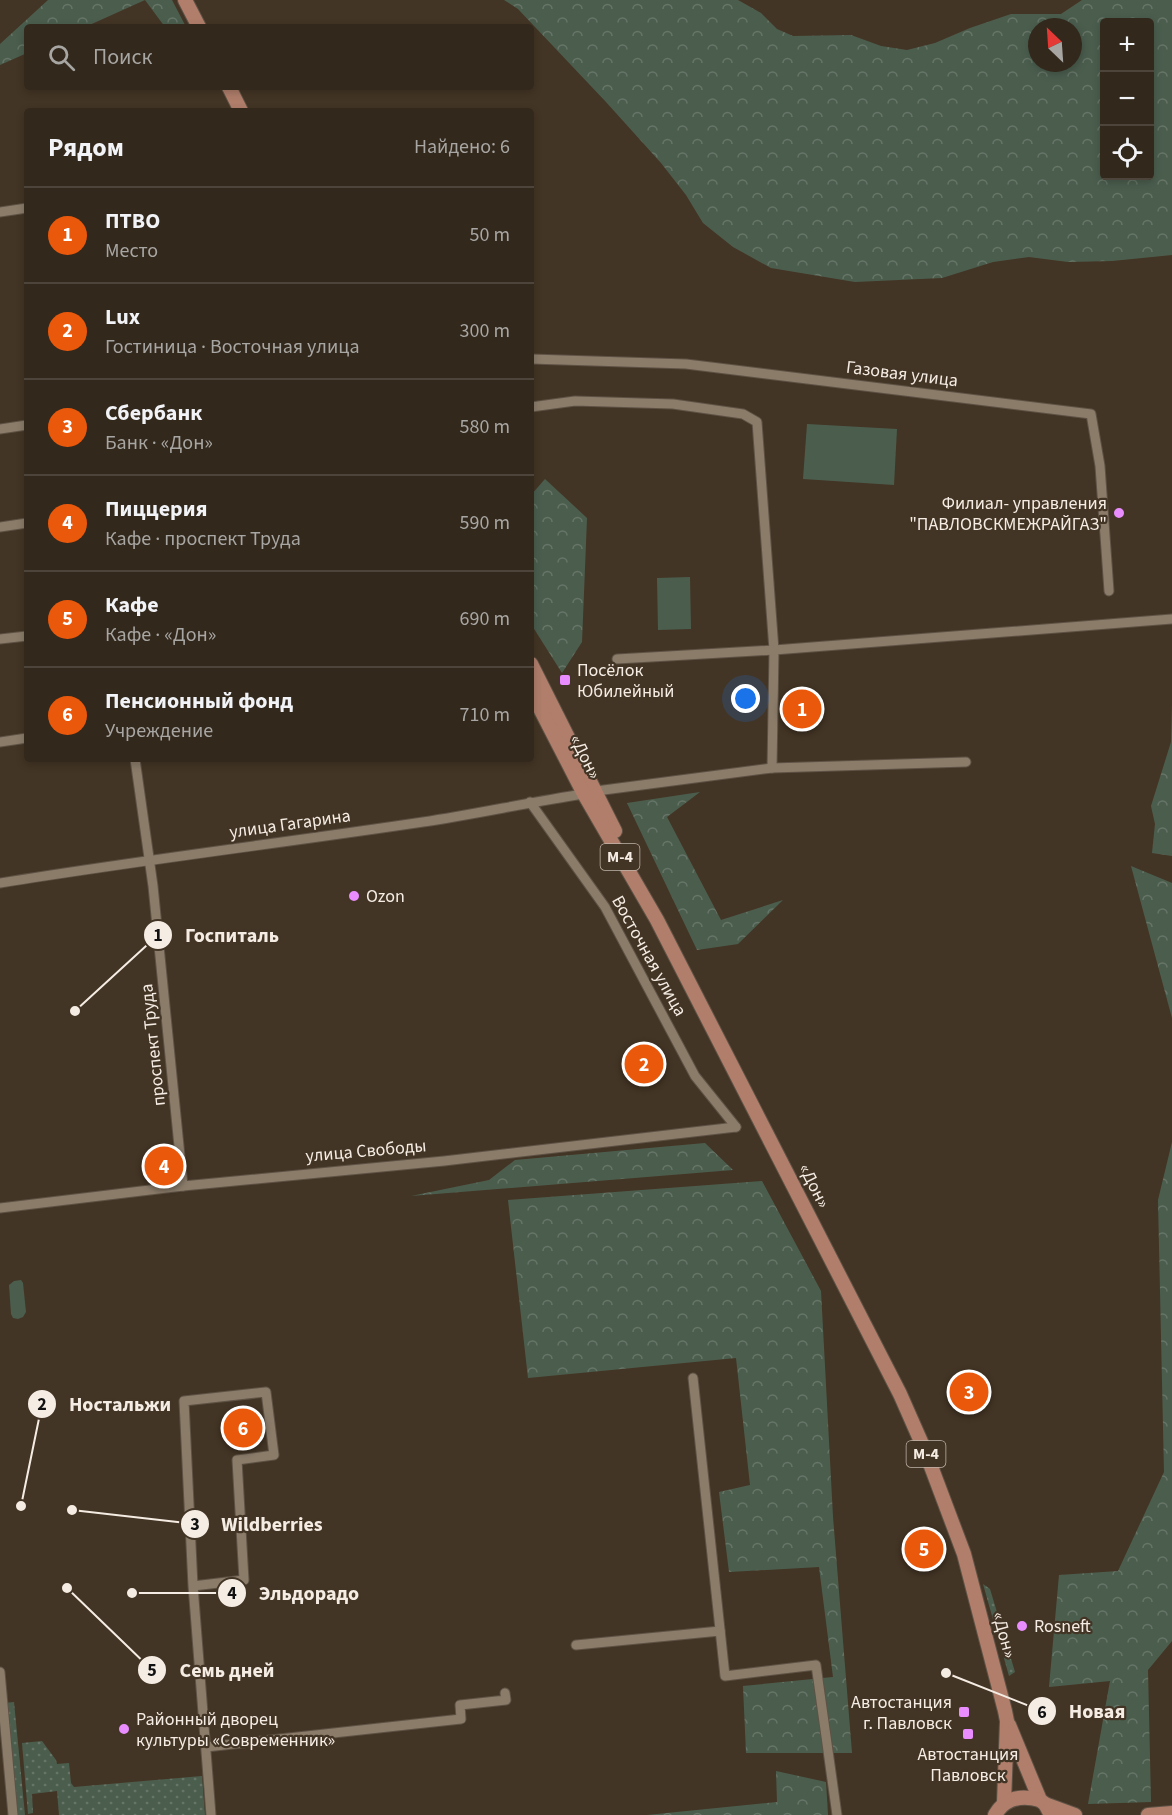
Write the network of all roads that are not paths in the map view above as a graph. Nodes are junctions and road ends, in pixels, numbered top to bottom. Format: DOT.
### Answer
graph roads {
  1 [pos="185,0"];
  2 [pos="197,24"];
  3 [pos="230,90"];
  4 [pos="240,108"];
  5 [pos="24,208"];
  6 [pos="0,212"];
  7 [pos="534,359"];
  8 [pos="534,407"];
  9 [pos="24,425"];
  10 [pos="0,429"];
  11 [pos="24,524"];
  12 [pos="0,527"];
  13 [pos="1109,591"];
  14 [pos="1172,619"];
  15 [pos="24,636"];
  16 [pos="0,639"];
  17 [pos="774,650"];
  18 [pos="617,659"];
  19 [pos="534,670"];
  20 [pos="534,696"];
  21 [pos="24,738"];
  22 [pos="0,742"];
  23 [pos="135,762"];
  24 [pos="966,762"];
  25 [pos="772,768"];
  26 [pos="590,792"];
  27 [pos="530,802"];
  28 [pos="148,859"];
  29 [pos="0,883"];
  30 [pos="736,1127"];
  31 [pos="183,1186"];
  32 [pos="0,1208"];
  33 [pos="693,1378"];
  34 [pos="193,1586"];
  35 [pos="720,1631"];
  36 [pos="576,1645"];
  37 [pos="0,1672"];
  38 [pos="1,1686"];
  39 [pos="506,1693"];
  40 [pos="1007,1721"];
  41 [pos="3,1731"];
  42 [pos="206,1748"];
  43 [pos="1045,1806"];
  44 [pos="999,1809"];
  45 [pos="1172,1813"];
  46 [pos="13,1815"];
  47 [pos="211,1815"];
  48 [pos="837,1815"];
  49 [pos="1075,1815"];
  50 [pos="1148,1815"];
  1 -- 2 [label="main road"];
  3 -- 4 [label="main road"];
  5 -- 6 [label="street"];
  7 -- 13 [label="street, Газовая улица"];
  8 -- 17 [label="street"];
  9 -- 10 [label="street"];
  11 -- 12 [label="street"];
  14 -- 17 [label="street"];
  15 -- 16 [label="street"];
  17 -- 18 [label="street"];
  17 -- 25 [label="street"];
  19 -- 26 [label="main road"];
  20 -- 26 [label="main road, «Дон»"];
  21 -- 22 [label="street"];
  23 -- 28 [label="street, проспект Труда"];
  24 -- 25 [label="street, улица Гагарина"];
  25 -- 26 [label="street, улица Гагарина"];
  26 -- 27 [label="street, улица Гагарина"];
  26 -- 40 [label="main road, «Дон» / М-4"];
  27 -- 28 [label="street, улица Гагарина"];
  27 -- 30 [label="street, Восточная улица"];
  28 -- 29 [label="street, улица Гагарина"];
  28 -- 31 [label="street, проспект Труда"];
  30 -- 31 [label="street, улица Свободы"];
  31 -- 32 [label="street, улица Свободы"];
  33 -- 35 [label="street"];
  34 -- 34 [label="street"];
  34 -- 42 [label="street"];
  35 -- 36 [label="street"];
  35 -- 48 [label="street"];
  37 -- 38 [label="street"];
  38 -- 41 [label="street"];
  39 -- 42 [label="street"];
  40 -- 43 [label="main road, «Дон» / М-4"];
  40 -- 44 [label="main road, «Дон» / М-4"];
  41 -- 46 [label="street"];
  42 -- 47 [label="street"];
  43 -- 44 [label="main road, «Дон» / М-4"];
  43 -- 49 [label="main road"];
  45 -- 50 [label="main road"];
}
